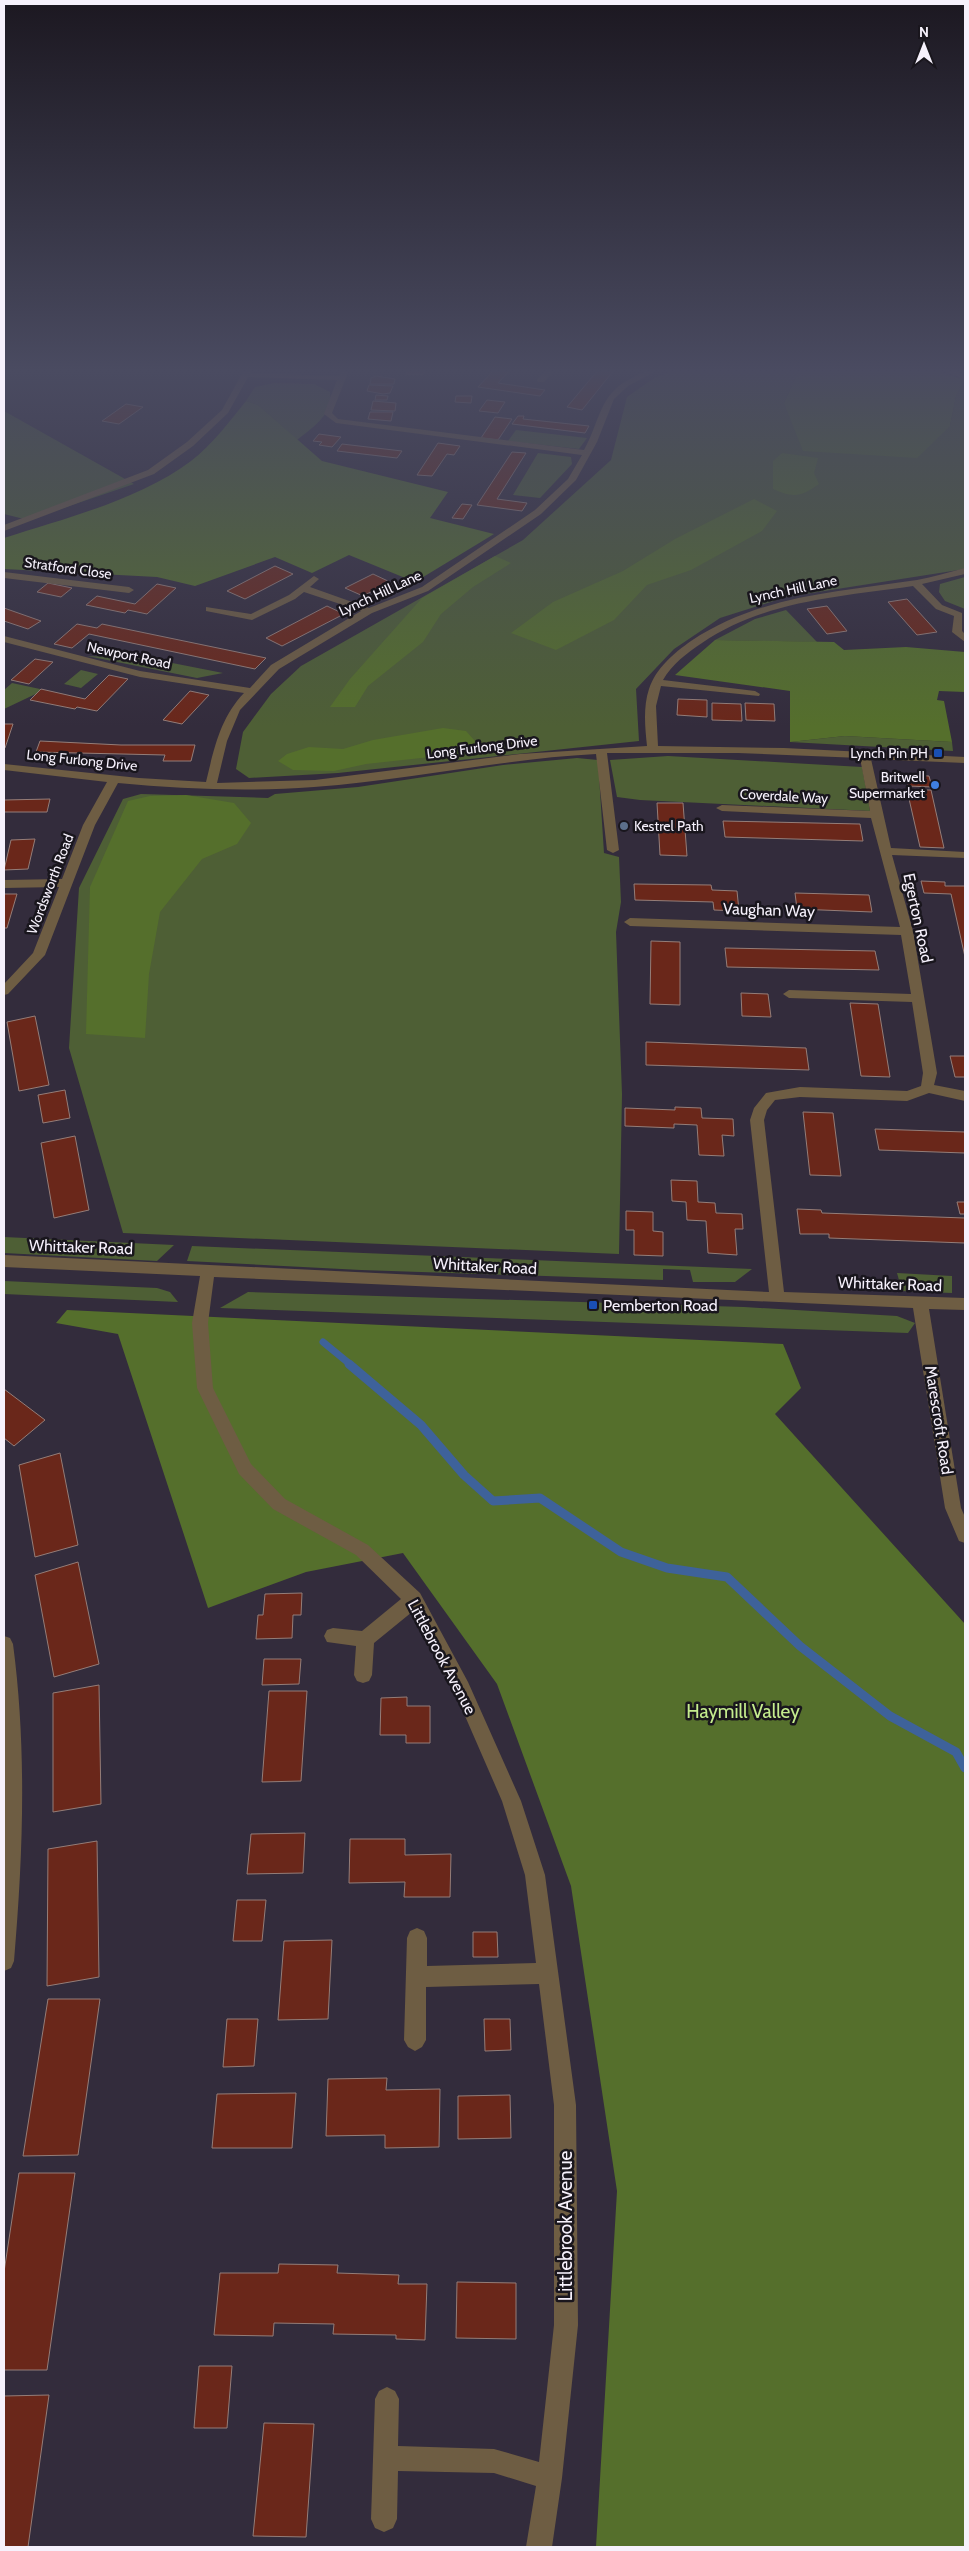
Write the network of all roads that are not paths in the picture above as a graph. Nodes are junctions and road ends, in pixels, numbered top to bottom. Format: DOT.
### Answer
graph roads {
  1 [pos="106,489"];
  2 [pos="562,489"];
  3 [pos="4,528"];
  4 [pos="965,571"];
  5 [pos="4,575"];
  6 [pos="314,579"];
  7 [pos="915,583"];
  8 [pos="303,588"];
  9 [pos="129,590"];
  10 [pos="209,609"];
  11 [pos="369,611"];
  12 [pos="962,615"];
  13 [pos="957,632"];
  14 [pos="4,639"];
  15 [pos="946,639"];
  16 [pos="965,639"];
  17 [pos="657,682"];
  18 [pos="251,691"];
  19 [pos="755,694"];
  20 [pos="653,749"];
  21 [pos="601,750"];
  22 [pos="865,756"];
  23 [pos="965,760"];
  24 [pos="4,767"];
  25 [pos="114,779"];
  26 [pos="210,787"];
  27 [pos="722,808"];
  28 [pos="876,815"];
  29 [pos="613,850"];
  30 [pos="886,851"];
  31 [pos="965,855"];
  32 [pos="65,883"];
  33 [pos="4,884"];
  34 [pos="630,922"];
  35 [pos="907,931"];
  36 [pos="4,992"];
  37 [pos="789,994"];
  38 [pos="917,998"];
  39 [pos="927,1088"];
  40 [pos="965,1096"];
  41 [pos="4,1261"];
  42 [pos="208,1270"];
  43 [pos="777,1298"];
  44 [pos="920,1302"];
  45 [pos="965,1304"];
  46 [pos="965,1536"];
  47 [pos="414,1599"];
  48 [pos="334,1636"];
  49 [pos="365,1640"];
  50 [pos="4,1644"];
  51 [pos="363,1675"];
  52 [pos="8,1720"];
  53 [pos="5,1936"];
  54 [pos="417,1938"];
  55 [pos="4,1961"];
  56 [pos="548,1974"];
  57 [pos="417,1977"];
  58 [pos="415,2040"];
  59 [pos="387,2399"];
  60 [pos="386,2458"];
  61 [pos="550,2478"];
  62 [pos="384,2519"];
  63 [pos="539,2547"];
  1 -- 3 [label="street"];
  2 -- 11 [label="street, Lynch Hill Lane"];
  4 -- 7 [label="street, Lynch Hill Lane"];
  5 -- 9 [label="street, Stratford Close"];
  6 -- 8 [label="street"];
  7 -- 12 [label="street"];
  7 -- 17 [label="street, Lynch Hill Lane"];
  8 -- 10 [label="street"];
  8 -- 11 [label="street"];
  11 -- 18 [label="street, Lynch Hill Lane"];
  12 -- 13 [label="street"];
  13 -- 15 [label="street"];
  13 -- 16 [label="street"];
  14 -- 18 [label="street, Newport Road"];
  17 -- 19 [label="street"];
  17 -- 20 [label="street, Lynch Hill Lane"];
  18 -- 26 [label="street, Lynch Hill Lane"];
  20 -- 21 [label="street, Long Furlong Drive"];
  20 -- 22 [label="street, Long Furlong Drive"];
  21 -- 26 [label="street, Long Furlong Drive"];
  21 -- 29 [label="street"];
  22 -- 23 [label="street, Long Furlong Drive"];
  22 -- 28 [label="street, Egerton Road"];
  24 -- 25 [label="street, Long Furlong Drive"];
  25 -- 26 [label="street, Long Furlong Drive"];
  25 -- 32 [label="street, Wordsworth Road"];
  27 -- 28 [label="street, Coverdale Way"];
  28 -- 30 [label="street, Egerton Road"];
  30 -- 31 [label="street"];
  30 -- 35 [label="street, Egerton Road"];
  32 -- 33 [label="street"];
  32 -- 36 [label="street, Wordsworth Road"];
  34 -- 35 [label="street, Vaughan Way"];
  35 -- 38 [label="street, Egerton Road"];
  37 -- 38 [label="street"];
  38 -- 39 [label="street, Egerton Road"];
  39 -- 40 [label="street"];
  39 -- 43 [label="street"];
  41 -- 42 [label="street, Whittaker Road"];
  42 -- 43 [label="street, Whittaker Road"];
  42 -- 47 [label="street, Littlebrook Avenue"];
  43 -- 44 [label="street, Whittaker Road"];
  44 -- 45 [label="street, Whittaker Road"];
  44 -- 46 [label="street, Marescroft Road"];
  47 -- 49 [label="street"];
  47 -- 56 [label="street, Littlebrook Avenue"];
  48 -- 49 [label="street"];
  49 -- 51 [label="street"];
  50 -- 52 [label="street"];
  52 -- 53 [label="street"];
  53 -- 55 [label="street"];
  54 -- 57 [label="street"];
  56 -- 57 [label="street"];
  56 -- 61 [label="street, Littlebrook Avenue"];
  57 -- 58 [label="street"];
  59 -- 60 [label="street"];
  60 -- 61 [label="street"];
  60 -- 62 [label="street"];
  61 -- 63 [label="street, Littlebrook Avenue"];
}
